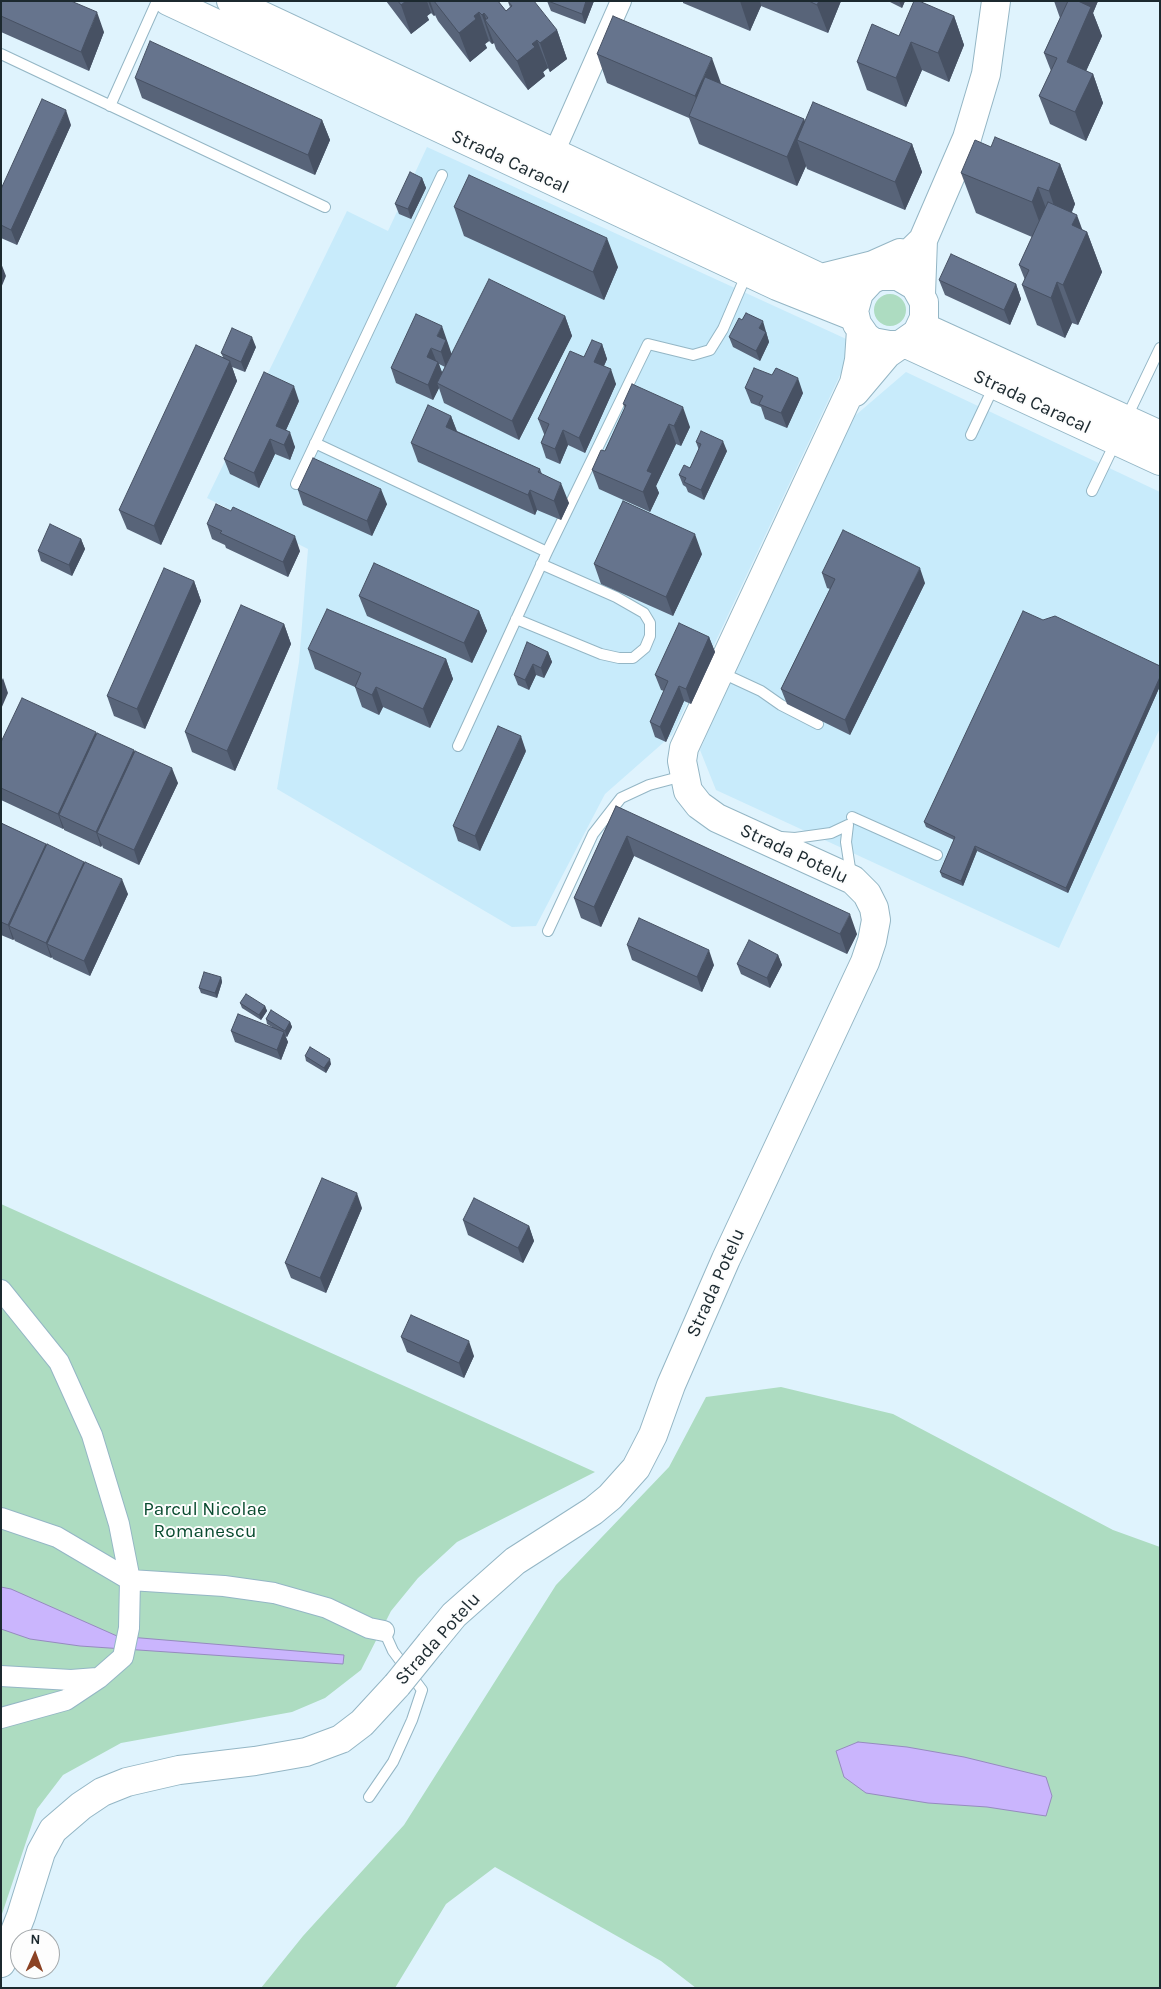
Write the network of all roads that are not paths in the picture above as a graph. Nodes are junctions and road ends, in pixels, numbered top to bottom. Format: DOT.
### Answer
graph roads {
  1 [pos="157,1"];
  2 [pos="168,1"];
  3 [pos="231,1"];
  4 [pos="621,1"];
  5 [pos="996,1"];
  6 [pos="1,54"];
  7 [pos="110,106"];
  8 [pos="554,152"];
  9 [pos="442,175"];
  10 [pos="543,177"];
  11 [pos="325,207"];
  12 [pos="923,240"];
  13 [pos="748,272"];
  14 [pos="888,275"];
  15 [pos="821,278"];
  16 [pos="922,294"];
  17 [pos="858,313"];
  18 [pos="908,338"];
  19 [pos="1160,348"];
  20 [pos="942,360"];
  21 [pos="994,384"];
  22 [pos="841,412"];
  23 [pos="1121,430"];
  24 [pos="971,435"];
  25 [pos="1160,435"];
  26 [pos="315,443"];
  27 [pos="1160,461"];
  28 [pos="296,484"];
  29 [pos="1092,491"];
  30 [pos="547,552"];
  31 [pos="541,564"];
  32 [pos="516,619"];
  33 [pos="720,672"];
  34 [pos="818,724"];
  35 [pos="458,746"];
  36 [pos="683,776"];
  37 [pos="852,817"];
  38 [pos="751,833"];
  39 [pos="937,855"];
  40 [pos="853,880"];
  41 [pos="548,931"];
  42 [pos="1,1290"];
  43 [pos="1,1518"];
  44 [pos="130,1580"];
  45 [pos="384,1631"];
  46 [pos="1,1676"];
  47 [pos="99,1678"];
  48 [pos="1,1718"];
  49 [pos="369,1797"];
  50 [pos="1,1963"];
  1 -- 7 [label="lane"];
  2 -- 10 [label="main road, Strada Caracal"];
  3 -- 8 [label="main road, Strada Caracal"];
  4 -- 8 [label="street"];
  5 -- 12 [label="main road"];
  6 -- 7 [label="lane"];
  7 -- 11 [label="lane"];
  8 -- 10 [label="street"];
  8 -- 15 [label="main road, Strada Caracal"];
  9 -- 26 [label="lane"];
  10 -- 13 [label="main road, Strada Caracal"];
  12 -- 14 [label="main road"];
  12 -- 15 [label="main road"];
  12 -- 16 [label="main road"];
  13 -- 17 [label="main road, Strada Caracal"];
  13 -- 30 [label="lane"];
  14 -- 16 [label="main road"];
  14 -- 17 [label="main road"];
  15 -- 17 [label="main road, Strada Caracal"];
  16 -- 18 [label="main road"];
  17 -- 18 [label="main road"];
  17 -- 22 [label="main road, Strada Potelu"];
  18 -- 20 [label="main road, Strada Caracal"];
  18 -- 22 [label="main road, Strada Potelu"];
  18 -- 23 [label="main road, Strada Caracal"];
  19 -- 23 [label="lane"];
  20 -- 21 [label="main road, Strada Caracal"];
  20 -- 22 [label="main road"];
  21 -- 23 [label="main road, Strada Caracal"];
  21 -- 24 [label="lane"];
  22 -- 33 [label="main road, Strada Potelu"];
  23 -- 25 [label="main road, Strada Caracal"];
  23 -- 27 [label="main road, Strada Caracal"];
  23 -- 29 [label="lane"];
  26 -- 28 [label="lane"];
  26 -- 30 [label="lane"];
  30 -- 31 [label="lane"];
  31 -- 32 [label="lane"];
  31 -- 32 [label="lane"];
  32 -- 35 [label="lane"];
  33 -- 34 [label="lane"];
  33 -- 36 [label="main road, Strada Potelu"];
  36 -- 38 [label="main road, Strada Potelu"];
  36 -- 41 [label="lane"];
  37 -- 39 [label="lane"];
  38 -- 40 [label="main road, Strada Potelu"];
  38 -- 40 [label="lane"];
  40 -- 50 [label="main road, Strada Potelu, bridge"];
  42 -- 44 [label="street"];
  43 -- 44 [label="street"];
  44 -- 45 [label="street"];
  44 -- 47 [label="street"];
  45 -- 49 [label="lane"];
  46 -- 47 [label="street"];
  47 -- 48 [label="street"];
}
